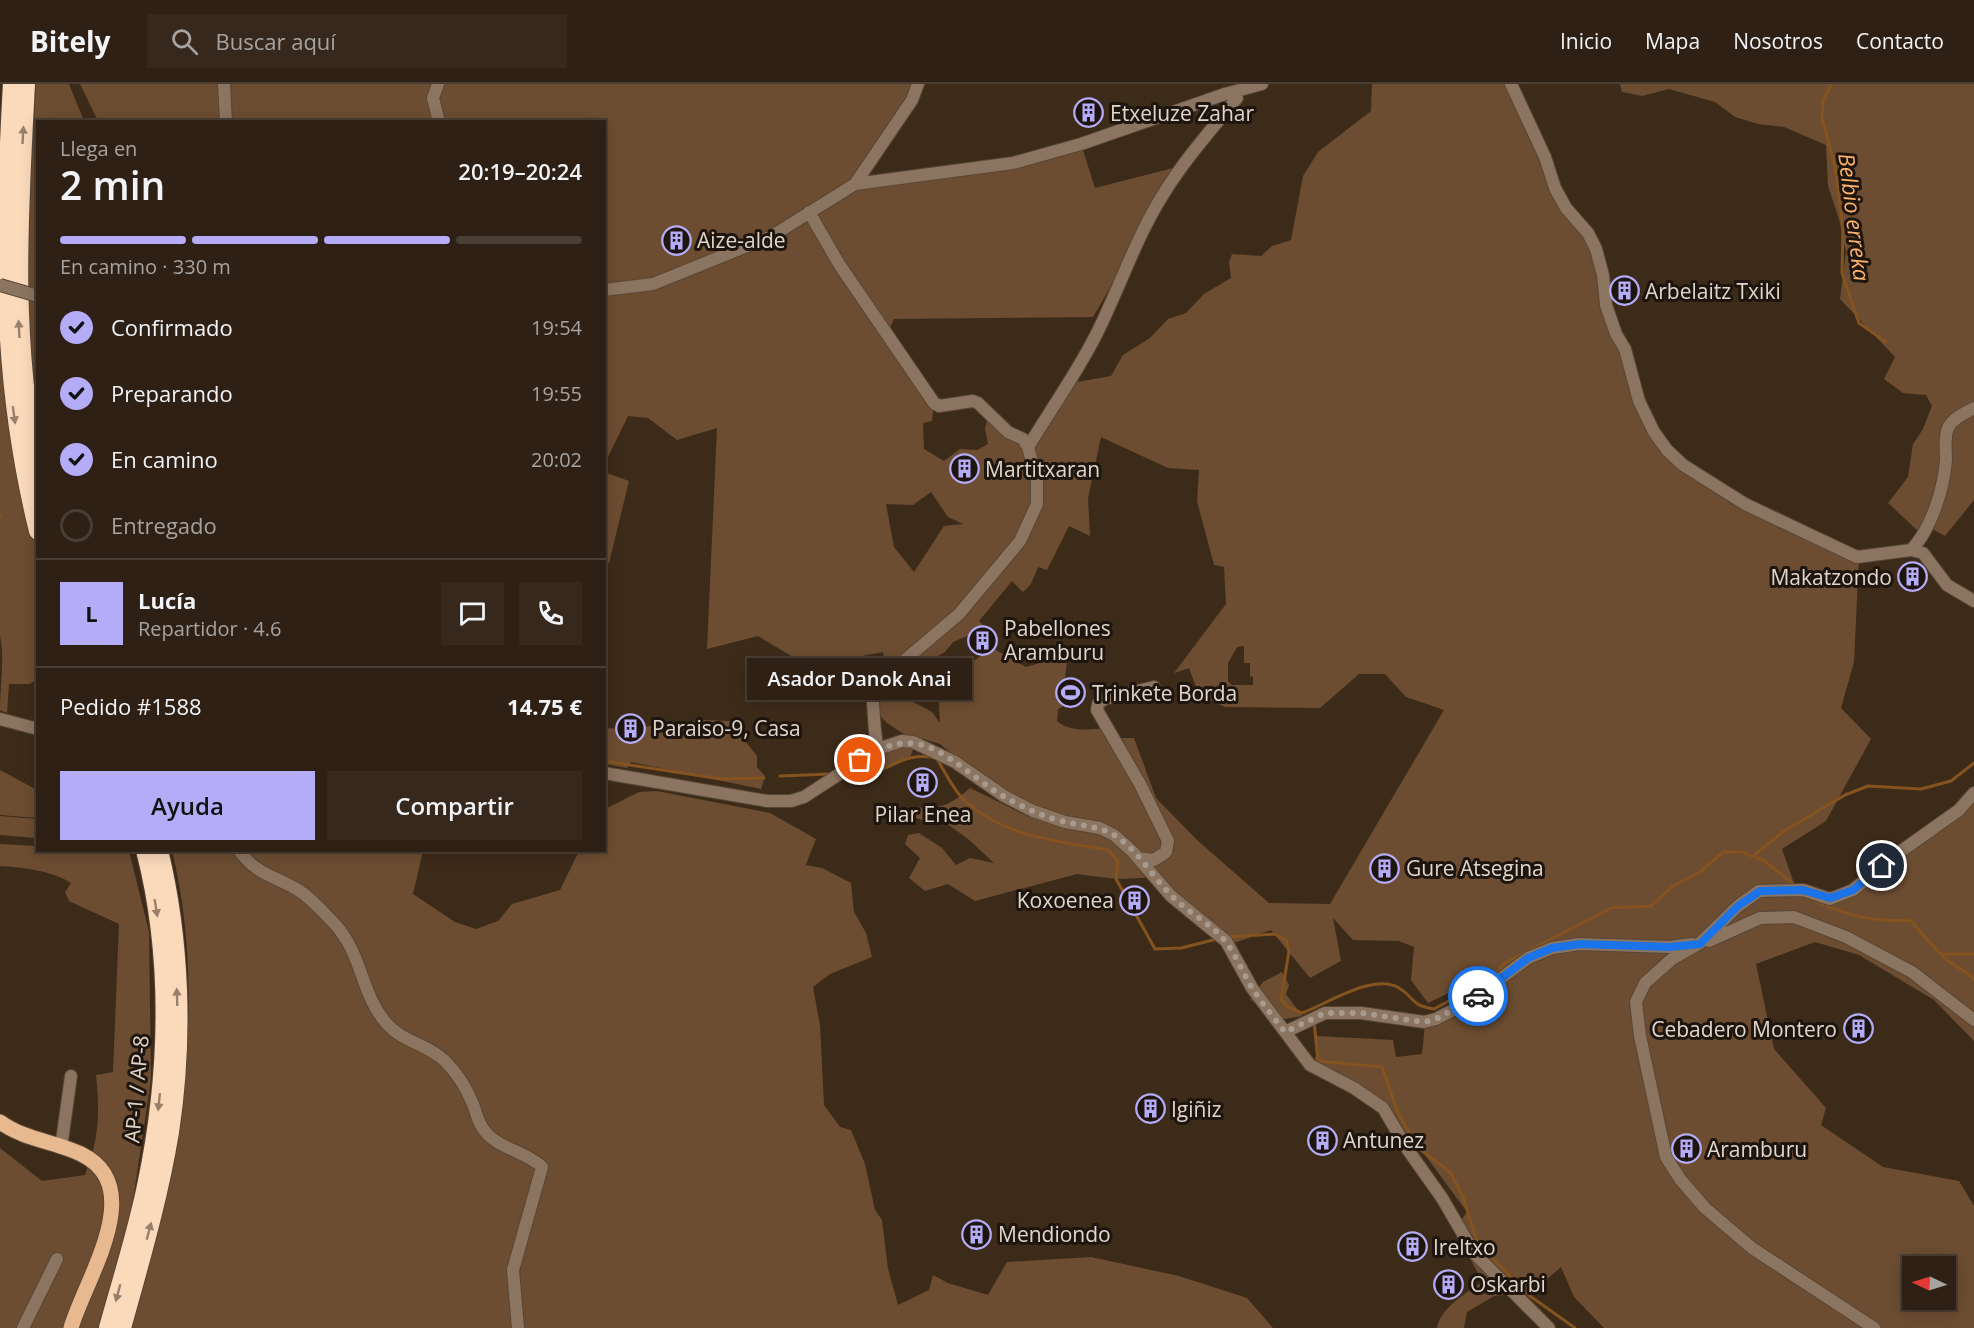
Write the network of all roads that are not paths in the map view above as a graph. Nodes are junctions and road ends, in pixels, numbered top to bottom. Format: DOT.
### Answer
graph roads {
  1 [pos="12,84"];
  2 [pos="26,84"];
  3 [pos="224,84"];
  4 [pos="438,84"];
  5 [pos="918,84"];
  6 [pos="1262,84"];
  7 [pos="1511,84"];
  8 [pos="1236,91"];
  9 [pos="226,120"];
  10 [pos="438,120"];
  11 [pos="855,184"];
  12 [pos="809,212"];
  13 [pos="0,285"];
  14 [pos="606,290"];
  15 [pos="36,295"];
  16 [pos="1974,408"];
  17 [pos="1028,447"];
  18 [pos="36,459"];
  19 [pos="36,522"];
  20 [pos="1911,550"];
  21 [pos="1974,601"];
  22 [pos="833,671"];
  23 [pos="1154,687"];
  24 [pos="872,688"];
  25 [pos="0,719"];
  26 [pos="36,728"];
  27 [pos="878,748"];
  28 [pos="606,772"];
  29 [pos="1974,794"];
  30 [pos="145,852"];
  31 [pos="159,852"];
  32 [pos="240,852"];
  33 [pos="1138,858"];
  34 [pos="1700,944"];
  35 [pos="1974,1020"];
  36 [pos="1285,1032"];
  37 [pos="71,1076"];
  38 [pos="0,1122"];
  39 [pos="62,1148"];
  40 [pos="57,1258"];
  41 [pos="23,1328"];
  42 [pos="71,1328"];
  43 [pos="108,1328"];
  44 [pos="122,1328"];
  45 [pos="519,1328"];
  46 [pos="1549,1328"];
  47 [pos="1874,1328"];
  1 -- 19 [label="highway, one-way"];
  18 -- 2 [label="highway, one-way"];
  3 -- 9 [label="street"];
  4 -- 10 [label="street"];
  5 -- 11 [label="street"];
  6 -- 8 [label="street"];
  7 -- 20 [label="street"];
  8 -- 11 [label="street"];
  8 -- 17 [label="street"];
  11 -- 12 [label="street"];
  12 -- 14 [label="street"];
  12 -- 17 [label="street"];
  13 -- 15 [label="street, bridge"];
  16 -- 20 [label="street"];
  17 -- 24 [label="street"];
  20 -- 21 [label="street"];
  22 -- 24 [label="street"];
  23 -- 33 [label="street"];
  24 -- 27 [label="street"];
  25 -- 26 [label="street"];
  27 -- 28 [label="street"];
  27 -- 33 [label="street"];
  29 -- 34 [label="street"];
  30 -- 43 [label="highway, AP-1 / AP-8, one-way"];
  44 -- 31 [label="highway, AP-1 / AP-8, one-way"];
  32 -- 45 [label="street"];
  33 -- 36 [label="street"];
  34 -- 35 [label="street"];
  34 -- 36 [label="street"];
  34 -- 47 [label="street"];
  36 -- 46 [label="street"];
  37 -- 39 [label="street"];
  38 -- 39 [label="main road"];
  39 -- 42 [label="main road"];
  40 -- 41 [label="street"];
}
